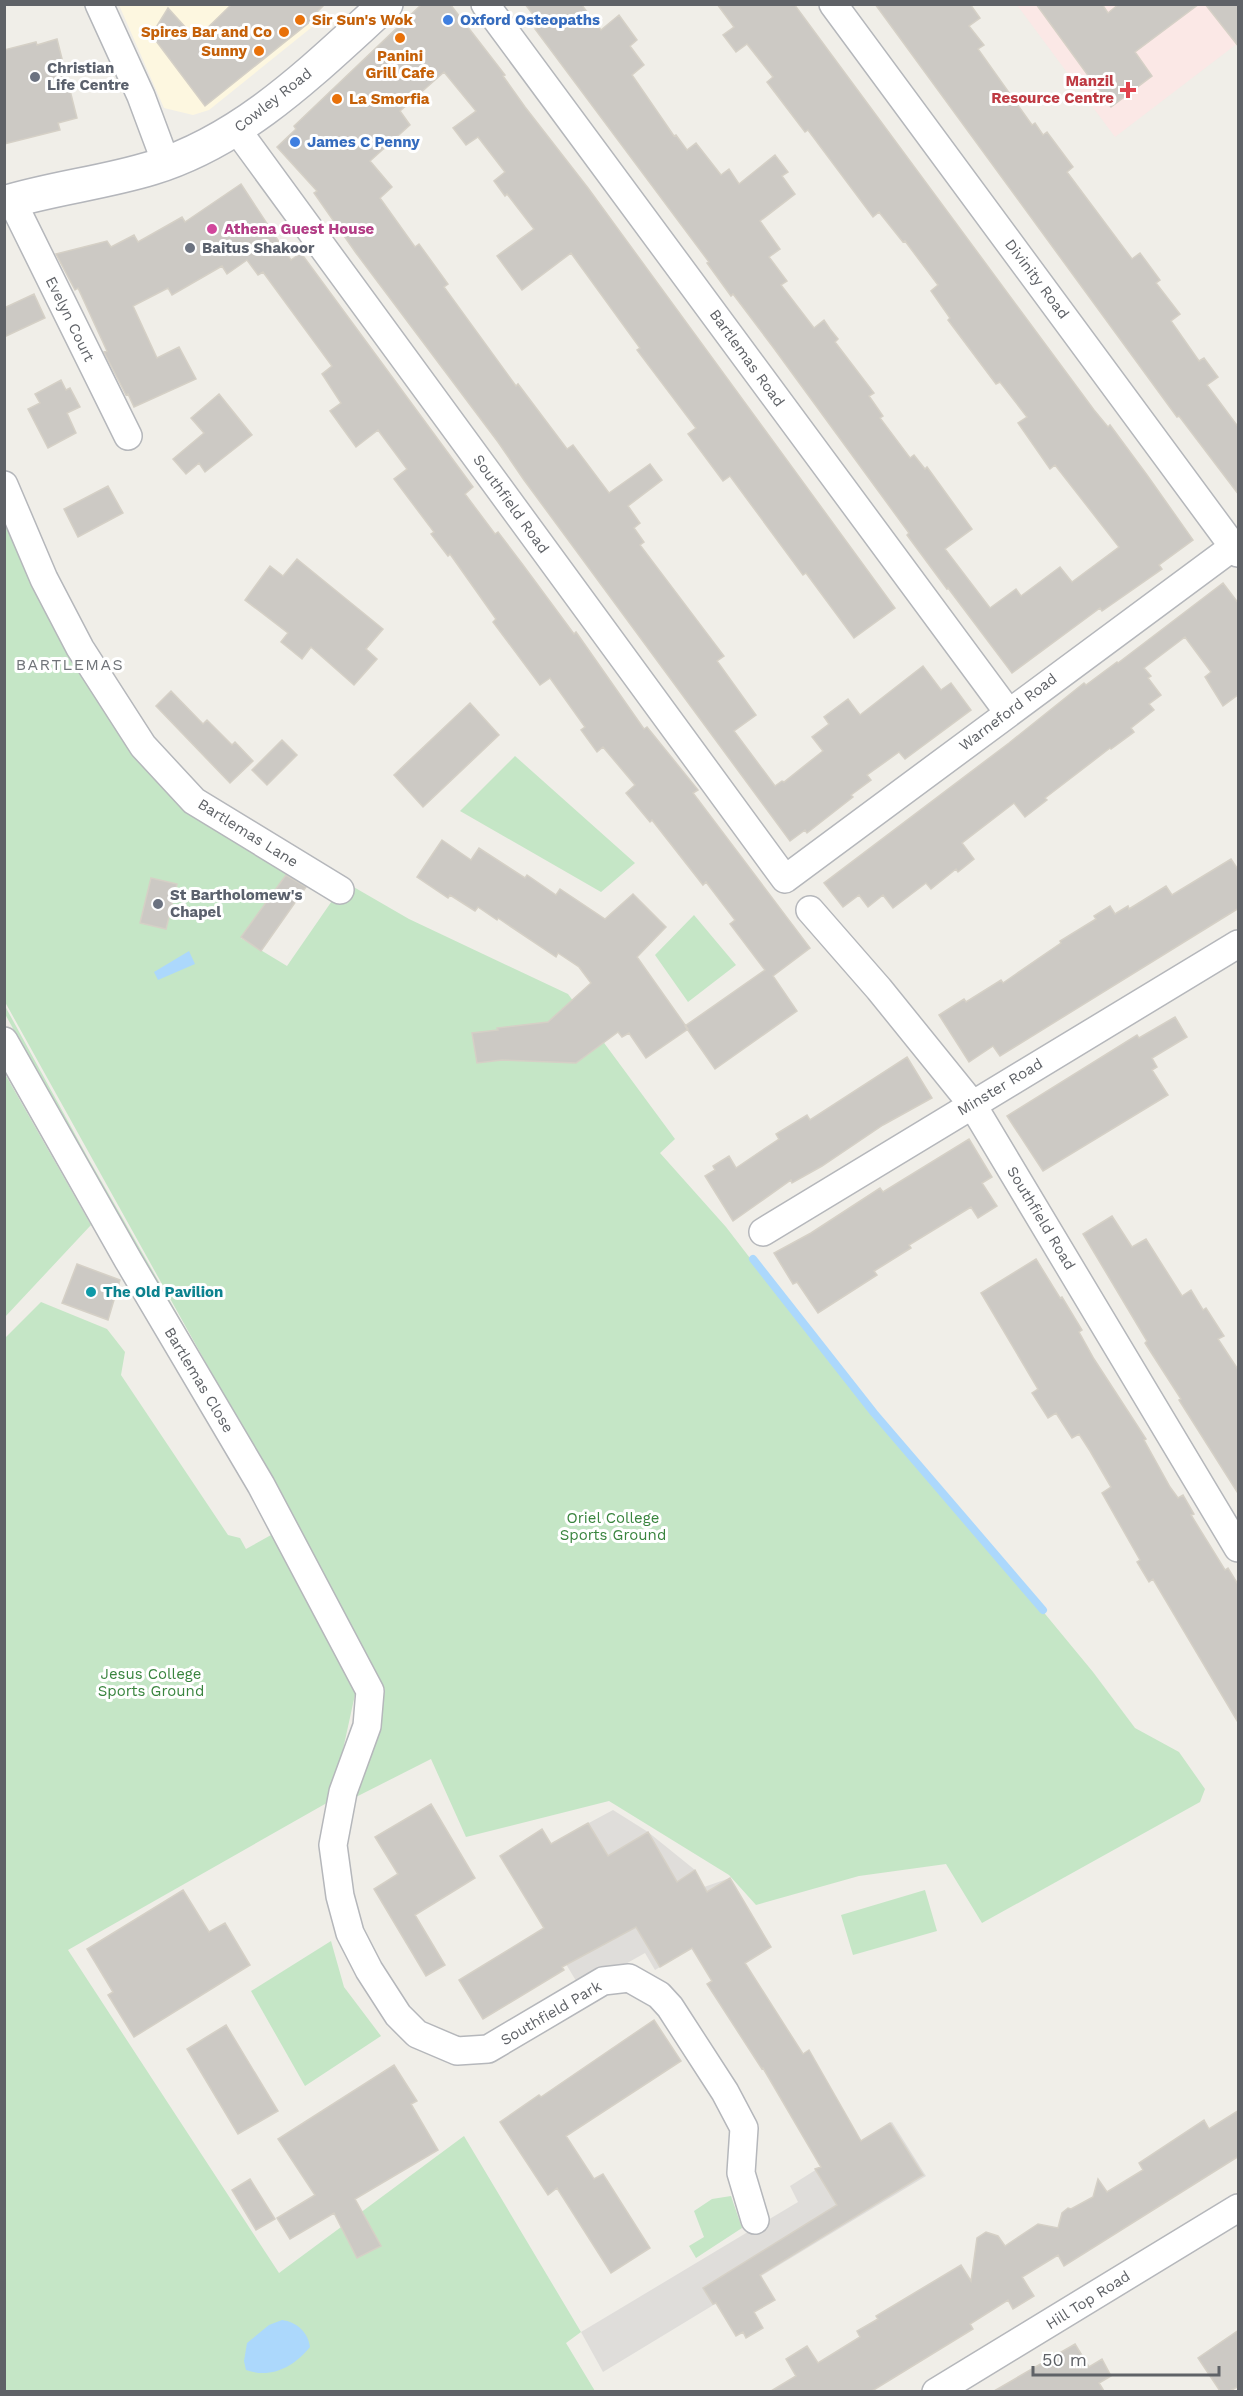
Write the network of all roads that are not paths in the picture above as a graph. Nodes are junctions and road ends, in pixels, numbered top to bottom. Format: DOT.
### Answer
graph roads {
  1 [pos="99,4"];
  2 [pos="387,4"];
  3 [pos="485,4"];
  4 [pos="834,4"];
  5 [pos="237,130"];
  6 [pos="166,163"];
  7 [pos="8,202"];
  8 [pos="128,436"];
  9 [pos="4,485"];
  10 [pos="1236,550"];
  11 [pos="1008,712"];
  12 [pos="785,879"];
  13 [pos="340,890"];
  14 [pos="810,910"];
  15 [pos="1239,944"];
  16 [pos="4,1041"];
  17 [pos="972,1104"];
  18 [pos="763,1232"];
  19 [pos="1239,1548"];
  20 [pos="367,1726"];
  21 [pos="1239,2208"];
  22 [pos="755,2220"];
  23 [pos="936,2391"];
  1 -- 6 [label="street"];
  2 -- 5 [label="main road, Cowley Road"];
  3 -- 11 [label="street, Bartlemas Road"];
  4 -- 10 [label="street, Divinity Road"];
  5 -- 6 [label="main road, Cowley Road"];
  5 -- 12 [label="street, Southfield Road"];
  6 -- 7 [label="main road, Cowley Road"];
  7 -- 8 [label="street, Evelyn Court"];
  9 -- 13 [label="street, Bartlemas Lane"];
  10 -- 11 [label="street, Warneford Road"];
  11 -- 12 [label="street, Warneford Road"];
  14 -- 17 [label="street, Southfield Road"];
  15 -- 17 [label="street, Minster Road"];
  16 -- 20 [label="street, Bartlemas Close"];
  17 -- 18 [label="street, Minster Road"];
  17 -- 19 [label="street, Southfield Road"];
  20 -- 22 [label="street, Southfield Park"];
  21 -- 23 [label="street, Hill Top Road"];
}
